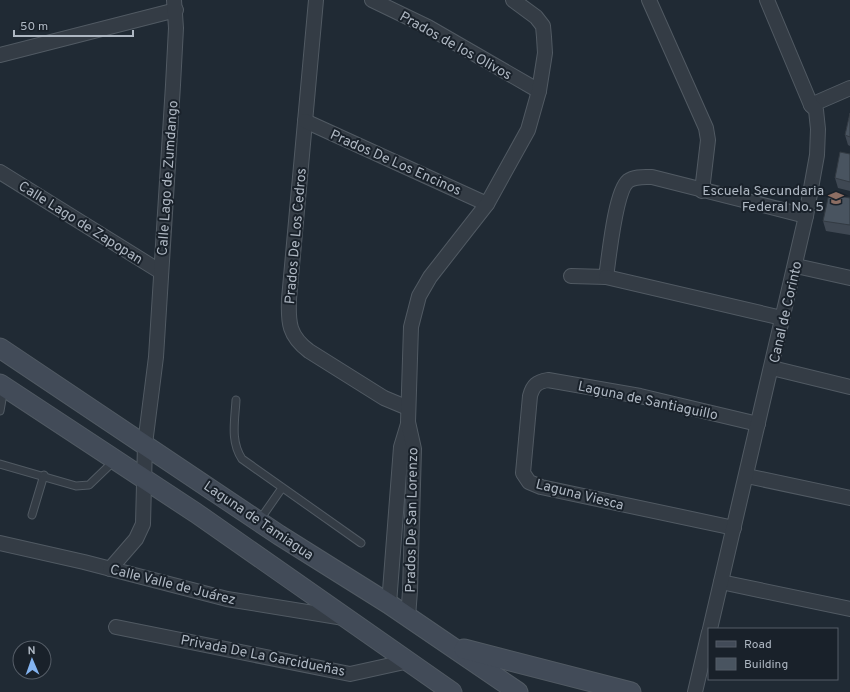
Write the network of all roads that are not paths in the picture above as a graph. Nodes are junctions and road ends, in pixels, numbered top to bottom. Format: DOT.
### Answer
graph roads {
  1 [pos="316,0"];
  2 [pos="372,0"];
  3 [pos="512,0"];
  4 [pos="649,0"];
  5 [pos="770,1"];
  6 [pos="175,5"];
  7 [pos="0,55"];
  8 [pos="850,88"];
  9 [pos="539,91"];
  10 [pos="811,105"];
  11 [pos="305,121"];
  12 [pos="0,172"];
  13 [pos="702,191"];
  14 [pos="487,204"];
  15 [pos="806,216"];
  16 [pos="796,266"];
  17 [pos="161,272"];
  18 [pos="571,276"];
  19 [pos="606,277"];
  20 [pos="850,278"];
  21 [pos="782,318"];
  22 [pos="0,348"];
  23 [pos="772,368"];
  24 [pos="538,382"];
  25 [pos="2,385"];
  26 [pos="850,387"];
  27 [pos="236,400"];
  28 [pos="408,408"];
  29 [pos="0,411"];
  30 [pos="408,422"];
  31 [pos="758,424"];
  32 [pos="145,444"];
  33 [pos="115,460"];
  34 [pos="0,464"];
  35 [pos="44,475"];
  36 [pos="747,476"];
  37 [pos="145,479"];
  38 [pos="282,488"];
  39 [pos="850,498"];
  40 [pos="32,515"];
  41 [pos="259,521"];
  42 [pos="734,528"];
  43 [pos="0,543"];
  44 [pos="361,543"];
  45 [pos="110,569"];
  46 [pos="721,582"];
  47 [pos="389,604"];
  48 [pos="850,609"];
  49 [pos="408,617"];
  50 [pos="347,619"];
  51 [pos="116,627"];
  52 [pos="710,628"];
  53 [pos="708,636"];
  54 [pos="448,645"];
  55 [pos="409,661"];
  56 [pos="445,690"];
  57 [pos="518,692"];
  58 [pos="631,692"];
  59 [pos="695,692"];
  1 -- 11 [label="street, Prados De Los Cedros"];
  2 -- 9 [label="street, Prados de los Olivos"];
  3 -- 9 [label="street, Prados De San Lorenzo"];
  4 -- 13 [label="street"];
  5 -- 10 [label="street, Canal de Corinto"];
  6 -- 7 [label="street"];
  6 -- 17 [label="street, Calle Lago de Zumdango"];
  8 -- 10 [label="street"];
  9 -- 14 [label="street, Prados De San Lorenzo"];
  10 -- 15 [label="street, Canal de Corinto"];
  11 -- 14 [label="street, Prados De Los Encinos"];
  11 -- 28 [label="street, Prados De Los Cedros"];
  12 -- 17 [label="street, Calle Lago de Zapopan"];
  13 -- 15 [label="street"];
  13 -- 19 [label="street"];
  14 -- 28 [label="street, Prados De San Lorenzo"];
  15 -- 16 [label="street, Canal de Corinto"];
  16 -- 20 [label="street"];
  16 -- 21 [label="street, Canal de Corinto"];
  17 -- 32 [label="street, Calle Lago de Zumdango"];
  18 -- 19 [label="street"];
  19 -- 21 [label="street"];
  21 -- 23 [label="street, Canal de Corinto"];
  22 -- 32 [label="main road, Laguna de Tamiagua"];
  23 -- 26 [label="street"];
  23 -- 31 [label="street, Canal de Corinto"];
  24 -- 31 [label="street, Laguna de Santiaguillo"];
  24 -- 42 [label="street, Laguna Viesca"];
  25 -- 29 [label="lane"];
  25 -- 33 [label="main road, Laguna de Tamiagua"];
  27 -- 38 [label="lane"];
  28 -- 30 [label="street, Prados De San Lorenzo"];
  30 -- 47 [label="street, Prados De San Lorenzo"];
  30 -- 49 [label="street, Prados De San Lorenzo"];
  31 -- 36 [label="street, Canal de Corinto"];
  32 -- 37 [label="street, Calle Lago de Zumdango"];
  32 -- 41 [label="main road, Laguna de Tamiagua"];
  33 -- 35 [label="lane"];
  33 -- 37 [label="main road, Laguna de Tamiagua"];
  34 -- 35 [label="lane"];
  35 -- 40 [label="lane"];
  36 -- 39 [label="street"];
  36 -- 42 [label="street, Canal de Corinto"];
  37 -- 45 [label="street, Calle Lago de Zumdango"];
  37 -- 50 [label="main road, Laguna de Tamiagua"];
  38 -- 41 [label="lane"];
  38 -- 44 [label="lane"];
  41 -- 47 [label="main road, Laguna de Tamiagua"];
  42 -- 46 [label="street, Canal de Corinto"];
  43 -- 45 [label="street, Calle Valle de Juárez"];
  45 -- 50 [label="street, Calle Valle de Juárez"];
  46 -- 48 [label="street"];
  46 -- 52 [label="street, Canal de Corinto"];
  47 -- 49 [label="main road, Laguna de Tamiagua"];
  49 -- 54 [label="main road, Laguna de Tamiagua"];
  50 -- 55 [label="main road, Laguna de Tamiagua"];
  51 -- 55 [label="street, Privada De La Garcidueñas"];
  53 -- 59 [label="street"];
  54 -- 57 [label="main road, Laguna de Tamiagua"];
  54 -- 58 [label="main road"];
  55 -- 56 [label="main road, Laguna de Tamiagua"];
}
